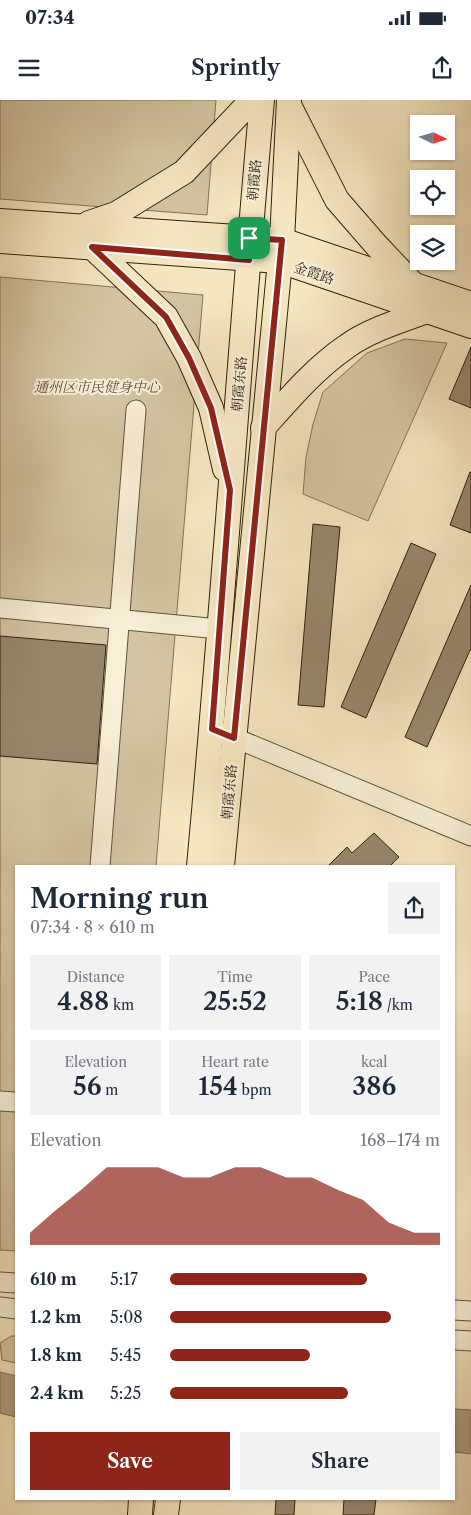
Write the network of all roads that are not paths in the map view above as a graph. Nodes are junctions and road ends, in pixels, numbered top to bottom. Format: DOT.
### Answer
graph roads {
  1 [pos="252,100"];
  2 [pos="262,100"];
  3 [pos="288,102"];
  4 [pos="0,221"];
  5 [pos="79,227"];
  6 [pos="0,241"];
  7 [pos="92,247"];
  8 [pos="249,249"];
  9 [pos="281,251"];
  10 [pos="414,285"];
  11 [pos="471,304"];
  12 [pos="427,311"];
  13 [pos="471,326"];
  14 [pos="136,410"];
  15 [pos="263,428"];
  16 [pos="230,490"];
  17 [pos="0,608"];
  18 [pos="119,619"];
  19 [pos="219,629"];
  20 [pos="212,729"];
  21 [pos="234,738"];
  22 [pos="471,836"];
  23 [pos="100,865"];
  24 [pos="199,865"];
  25 [pos="222,865"];
  26 [pos="0,1101"];
  27 [pos="15,1102"];
  28 [pos="0,1282"];
  29 [pos="15,1283"];
  30 [pos="0,1308"];
  31 [pos="15,1309"];
  32 [pos="455,1310"];
  33 [pos="471,1311"];
  34 [pos="455,1340"];
  35 [pos="471,1341"];
  36 [pos="141,1500"];
  37 [pos="168,1500"];
  38 [pos="140,1515"];
  39 [pos="166,1515"];
  1 -- 5 [label="main road"];
  2 -- 8 [label="main road, 朝霞路"];
  3 -- 9 [label="main road"];
  3 -- 10 [label="main road"];
  4 -- 5 [label="main road, 金霞路"];
  5 -- 8 [label="main road, 金霞路"];
  6 -- 7 [label="main road, 金霞路"];
  7 -- 8 [label="main road, 金霞路"];
  7 -- 16 [label="main road"];
  8 -- 9 [label="main road, 金霞路"];
  8 -- 16 [label="main road, 朝霞东路"];
  9 -- 10 [label="main road, 金霞路"];
  9 -- 12 [label="main road, 金霞路"];
  9 -- 15 [label="main road, 朝霞东路"];
  10 -- 11 [label="main road, 金霞路"];
  12 -- 13 [label="main road, 金霞路"];
  12 -- 15 [label="main road"];
  14 -- 18 [label="street"];
  15 -- 21 [label="main road, 朝霞东路"];
  16 -- 19 [label="main road, 朝霞东路"];
  17 -- 18 [label="street"];
  18 -- 19 [label="street"];
  18 -- 23 [label="street"];
  19 -- 20 [label="main road, 朝霞东路"];
  20 -- 21 [label="street"];
  20 -- 24 [label="main road, 朝霞东路"];
  21 -- 22 [label="street"];
  21 -- 25 [label="main road, 朝霞东路"];
  26 -- 27 [label="street"];
  28 -- 29 [label="street"];
  30 -- 31 [label="street"];
  32 -- 33 [label="street"];
  34 -- 35 [label="street"];
  36 -- 38 [label="main road"];
  37 -- 39 [label="main road"];
}
